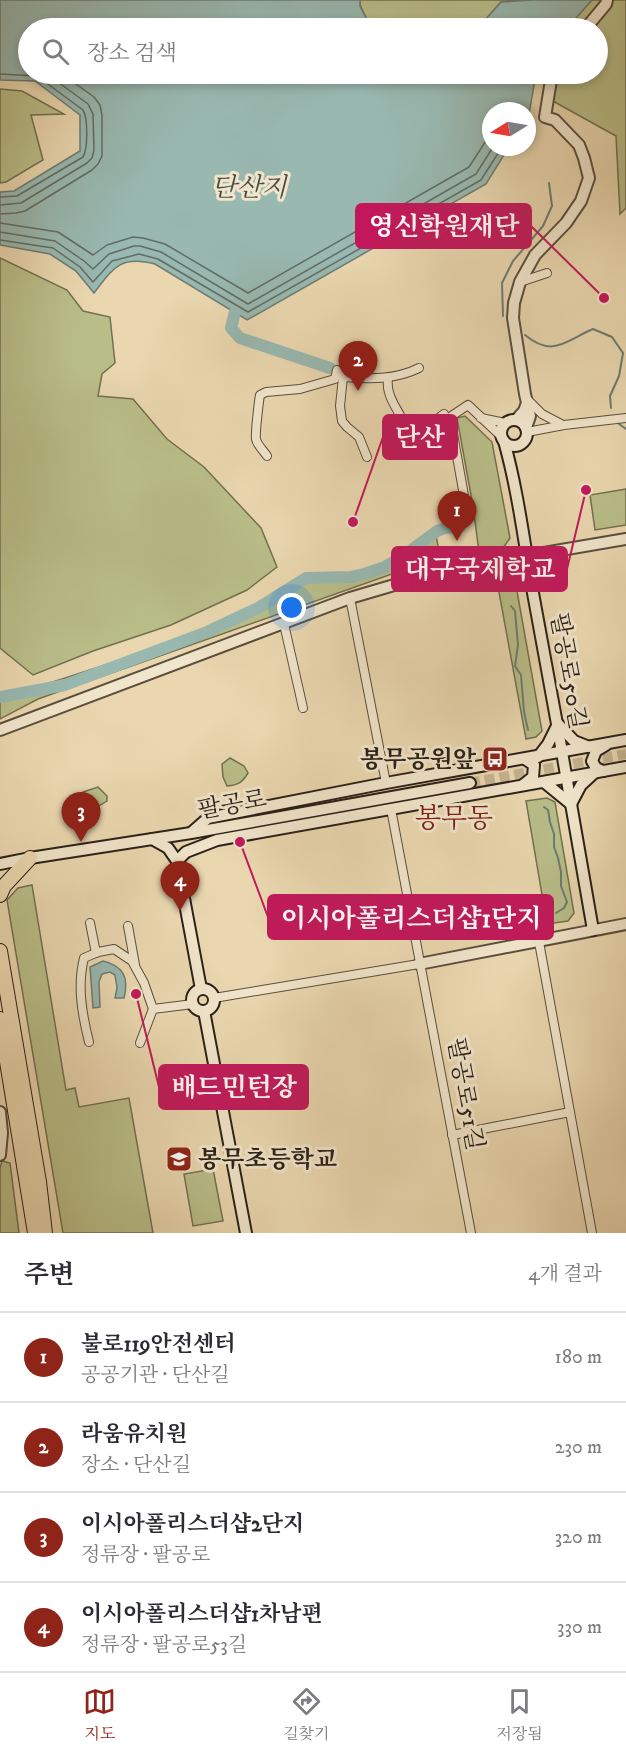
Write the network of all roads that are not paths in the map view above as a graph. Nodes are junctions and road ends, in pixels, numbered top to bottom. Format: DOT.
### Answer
graph roads {
  1 [pos="607,0"];
  2 [pos="594,18"];
  3 [pos="550,84"];
  4 [pos="547,273"];
  5 [pos="520,282"];
  6 [pos="419,368"];
  7 [pos="343,377"];
  8 [pos="388,378"];
  9 [pos="527,400"];
  10 [pos="444,414"];
  11 [pos="400,415"];
  12 [pos="481,418"];
  13 [pos="626,418"];
  14 [pos="511,421"];
  15 [pos="564,425"];
  16 [pos="526,430"];
  17 [pos="503,439"];
  18 [pos="523,443"];
  19 [pos="415,452"];
  20 [pos="267,456"];
  21 [pos="367,457"];
  22 [pos="514,477"];
  23 [pos="468,518"];
  24 [pos="626,539"];
  25 [pos="526,556"];
  26 [pos="350,598"];
  27 [pos="284,624"];
  28 [pos="303,708"];
  29 [pos="558,724"];
  30 [pos="0,730"];
  31 [pos="626,740"];
  32 [pos="608,743"];
  33 [pos="589,747"];
  34 [pos="562,752"];
  35 [pos="538,756"];
  36 [pos="525,759"];
  37 [pos="626,767"];
  38 [pos="599,772"];
  39 [pos="567,778"];
  40 [pos="544,782"];
  41 [pos="386,783"];
  42 [pos="470,783"];
  43 [pos="523,786"];
  44 [pos="571,804"];
  45 [pos="391,809"];
  46 [pos="191,833"];
  47 [pos="152,839"];
  48 [pos="217,840"];
  49 [pos="30,858"];
  50 [pos="177,861"];
  51 [pos="0,864"];
  52 [pos="0,896"];
  53 [pos="90,923"];
  54 [pos="626,924"];
  55 [pos="128,926"];
  56 [pos="593,930"];
  57 [pos="539,942"];
  58 [pos="0,951"];
  59 [pos="96,953"];
  60 [pos="419,964"];
  61 [pos="135,966"];
  62 [pos="201,989"];
  63 [pos="214,998"];
  64 [pos="193,1004"];
  65 [pos="153,1010"];
  66 [pos="204,1011"];
  67 [pos="0,1019"];
  68 [pos="89,1042"];
  69 [pos="140,1043"];
  70 [pos="0,1112"];
  71 [pos="570,1113"];
  72 [pos="452,1135"];
  73 [pos="0,1155"];
  74 [pos="42,1232"];
  75 [pos="246,1233"];
  76 [pos="471,1233"];
  77 [pos="592,1233"];
  1 -- 2 [label="main road"];
  3 -- 5 [label="main road"];
  4 -- 5 [label="street"];
  5 -- 9 [label="main road"];
  6 -- 8 [label="street"];
  7 -- 8 [label="street"];
  7 -- 20 [label="street"];
  7 -- 21 [label="street"];
  8 -- 11 [label="street"];
  9 -- 14 [label="main road"];
  9 -- 15 [label="street"];
  9 -- 16 [label="main road"];
  10 -- 19 [label="street"];
  12 -- 14 [label="street"];
  12 -- 17 [label="street"];
  12 -- 23 [label="street"];
  13 -- 15 [label="street"];
  14 -- 16 [label="main road"];
  14 -- 17 [label="main road"];
  15 -- 16 [label="street"];
  16 -- 18 [label="main road"];
  17 -- 18 [label="main road"];
  17 -- 22 [label="main road, 팔공로50길"];
  18 -- 22 [label="main road"];
  22 -- 25 [label="main road, 팔공로50길"];
  24 -- 25 [label="main road"];
  25 -- 26 [label="main road"];
  25 -- 29 [label="main road, 팔공로50길"];
  26 -- 27 [label="main road"];
  26 -- 41 [label="street"];
  27 -- 28 [label="street"];
  27 -- 30 [label="main road"];
  29 -- 33 [label="main road"];
  29 -- 34 [label="main road, 팔공로50길"];
  29 -- 35 [label="main road"];
  31 -- 32 [label="main road"];
  32 -- 33 [label="main road"];
  32 -- 38 [label="main road"];
  33 -- 34 [label="main road"];
  34 -- 35 [label="main road"];
  34 -- 39 [label="main road, 팔공로50길"];
  35 -- 36 [label="main road"];
  36 -- 41 [label="main road"];
  36 -- 43 [label="main road"];
  37 -- 38 [label="main road"];
  38 -- 39 [label="main road"];
  38 -- 44 [label="main road"];
  39 -- 40 [label="main road"];
  39 -- 44 [label="main road, 팔공로50길"];
  40 -- 43 [label="main road"];
  40 -- 44 [label="main road"];
  41 -- 46 [label="main road"];
  42 -- 46 [label="main road, 팔공로"];
  43 -- 45 [label="main road"];
  44 -- 56 [label="main road, 팔공로50길"];
  45 -- 48 [label="main road"];
  45 -- 60 [label="street, 팔공로51길"];
  46 -- 47 [label="main road, 팔공로"];
  46 -- 48 [label="main road"];
  47 -- 49 [label="main road, 팔공로"];
  47 -- 50 [label="main road"];
  48 -- 50 [label="main road"];
  49 -- 51 [label="main road, 팔공로"];
  49 -- 52 [label="highway"];
  50 -- 62 [label="main road"];
  53 -- 59 [label="street"];
  54 -- 56 [label="main road"];
  55 -- 61 [label="street"];
  56 -- 57 [label="main road"];
  57 -- 60 [label="main road"];
  57 -- 71 [label="street"];
  58 -- 74 [label="highway"];
  59 -- 61 [label="street"];
  59 -- 68 [label="street"];
  60 -- 63 [label="street"];
  60 -- 72 [label="street, 팔공로51길"];
  61 -- 65 [label="street"];
  62 -- 63 [label="main road"];
  62 -- 64 [label="main road"];
  63 -- 66 [label="main road"];
  64 -- 65 [label="street"];
  64 -- 66 [label="main road"];
  65 -- 69 [label="street"];
  66 -- 75 [label="main road"];
  67 -- 74 [label="highway"];
  70 -- 73 [label="main road"];
  71 -- 72 [label="street"];
  71 -- 77 [label="street"];
  72 -- 76 [label="street, 팔공로51길"];
}
